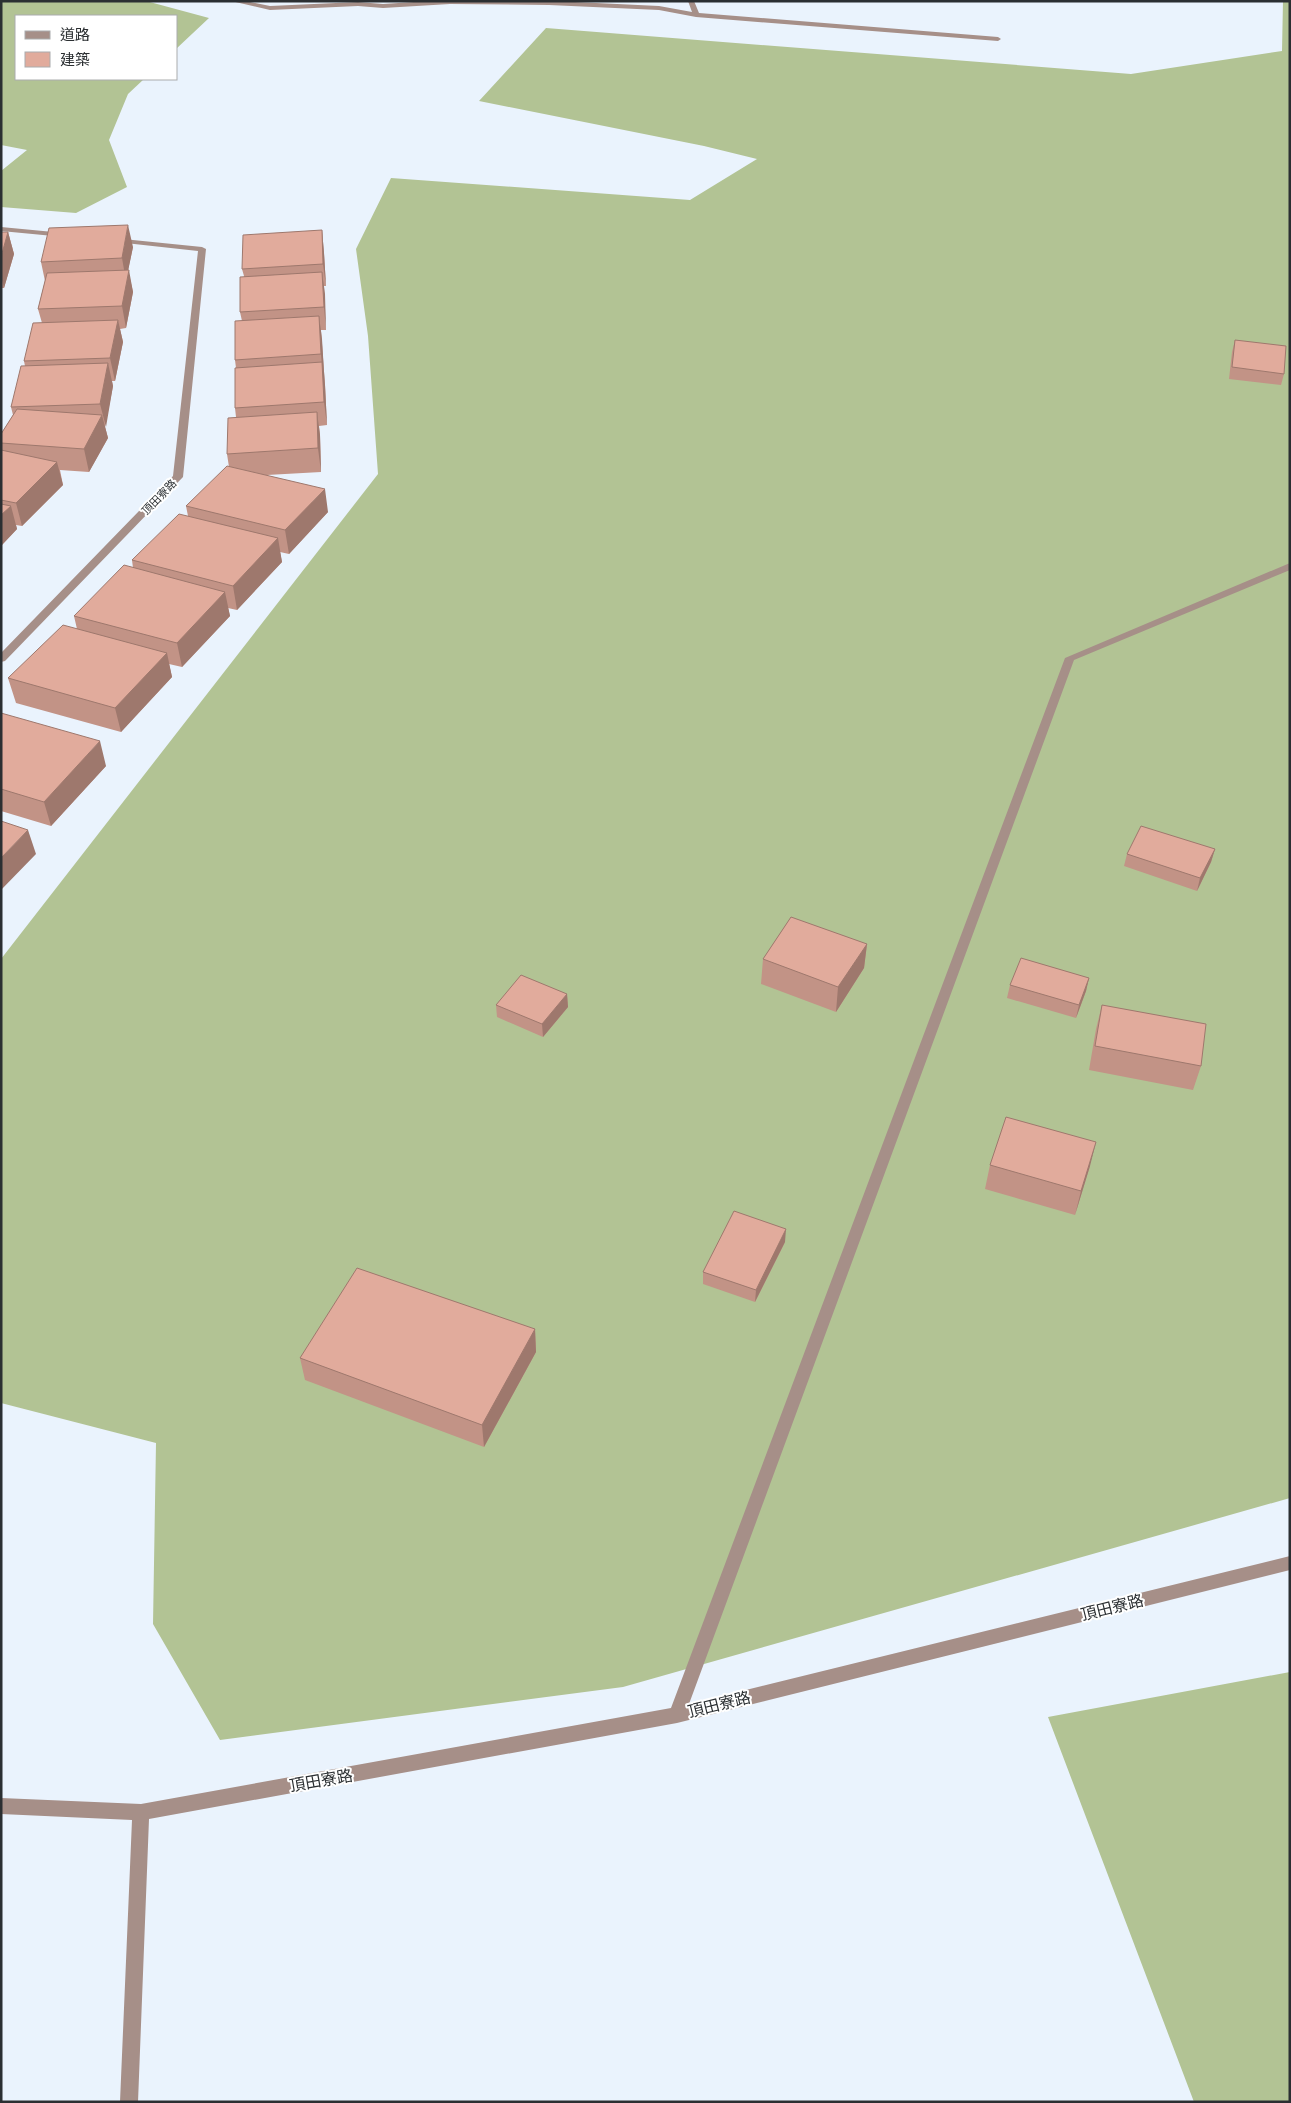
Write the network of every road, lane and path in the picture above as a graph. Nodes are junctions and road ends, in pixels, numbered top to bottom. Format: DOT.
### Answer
graph roads {
  1 [pos="234,1"];
  2 [pos="691,1"];
  3 [pos="696,15"];
  4 [pos="998,39"];
  5 [pos="1,229"];
  6 [pos="68,236"];
  7 [pos="107,239"];
  8 [pos="1290,566"];
  9 [pos="1,659"];
  10 [pos="1290,1563"];
  11 [pos="677,1715"];
  12 [pos="1,1806"];
  13 [pos="142,1812"];
  14 [pos="129,2102"];
  1 -- 3 [label="street"];
  2 -- 3 [label="street"];
  3 -- 4 [label="street"];
  5 -- 6 [label="street"];
  7 -- 9 [label="street, 頂田寮路"];
  8 -- 11 [label="street"];
  10 -- 11 [label="street, 頂田寮路"];
  11 -- 13 [label="street, 頂田寮路"];
  12 -- 13 [label="street, 頂田寮路"];
  13 -- 14 [label="street"];
}
